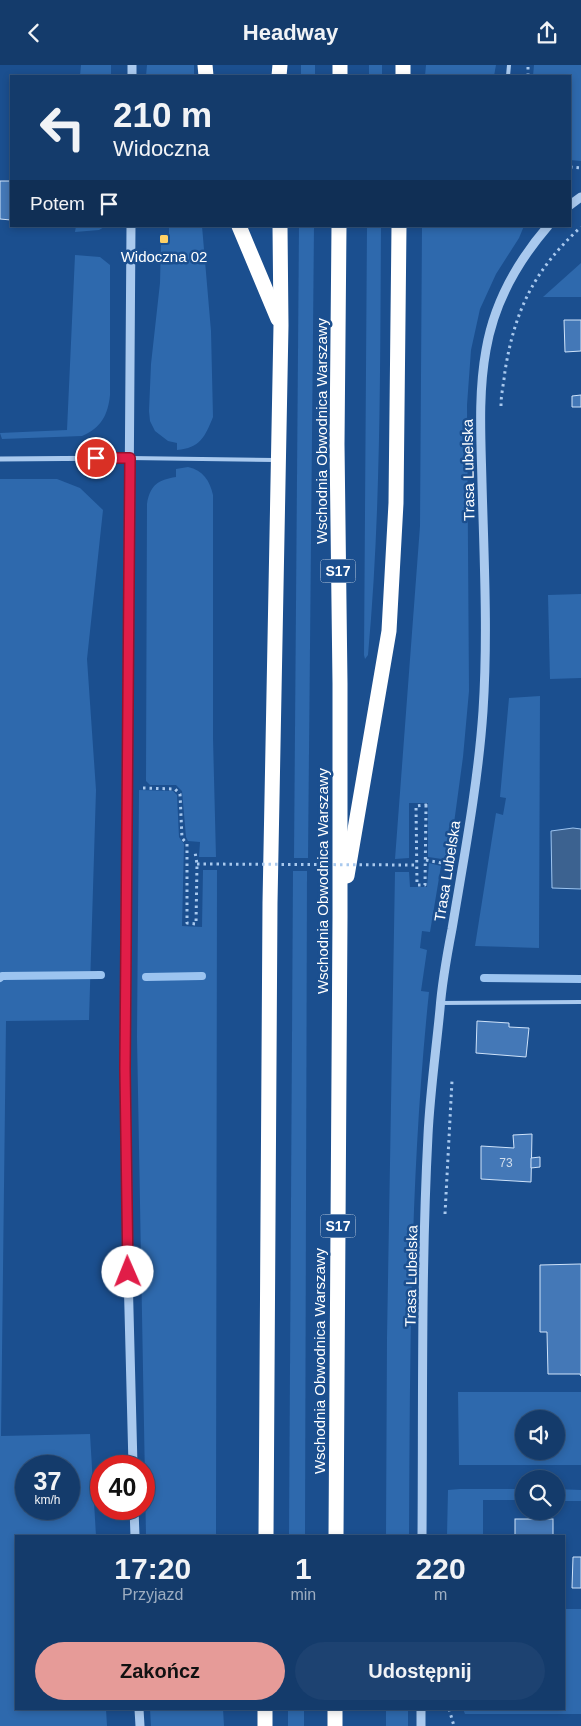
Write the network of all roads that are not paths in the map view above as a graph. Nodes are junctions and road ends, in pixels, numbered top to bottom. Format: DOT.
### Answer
graph roads {
  1 [pos="131,227"];
  2 [pos="239,227"];
  3 [pos="280,227"];
  4 [pos="339,227"];
  5 [pos="399,227"];
  6 [pos="547,227"];
  7 [pos="281,325"];
  8 [pos="130,458"];
  9 [pos="0,459"];
  10 [pos="278,460"];
  11 [pos="340,917"];
  12 [pos="581,1002"];
  13 [pos="440,1003"];
  14 [pos="133,1455"];
  15 [pos="134,1520"];
  16 [pos="135,1535"];
  17 [pos="266,1535"];
  18 [pos="336,1535"];
  19 [pos="422,1535"];
  20 [pos="139,1710"];
  21 [pos="265,1710"];
  22 [pos="335,1710"];
  23 [pos="421,1710"];
  24 [pos="140,1726"];
  25 [pos="265,1726"];
  26 [pos="335,1726"];
  27 [pos="421,1726"];
  1 -- 8 [label="street"];
  2 -- 7 [label="highway"];
  3 -- 7 [label="highway"];
  4 -- 11 [label="highway, Wschodnia Obwodnica Warszawy / S17"];
  5 -- 11 [label="highway"];
  6 -- 13 [label="street, Trasa Lubelska"];
  7 -- 10 [label="highway"];
  8 -- 9 [label="street"];
  8 -- 10 [label="lane"];
  8 -- 14 [label="street"];
  10 -- 17 [label="highway"];
  11 -- 18 [label="highway, Wschodnia Obwodnica Warszawy / S17"];
  12 -- 13 [label="lane"];
  13 -- 19 [label="street, Trasa Lubelska"];
  15 -- 16 [label="street"];
  20 -- 24 [label="street"];
  21 -- 25 [label="highway"];
  22 -- 26 [label="highway"];
  23 -- 27 [label="street"];
}
